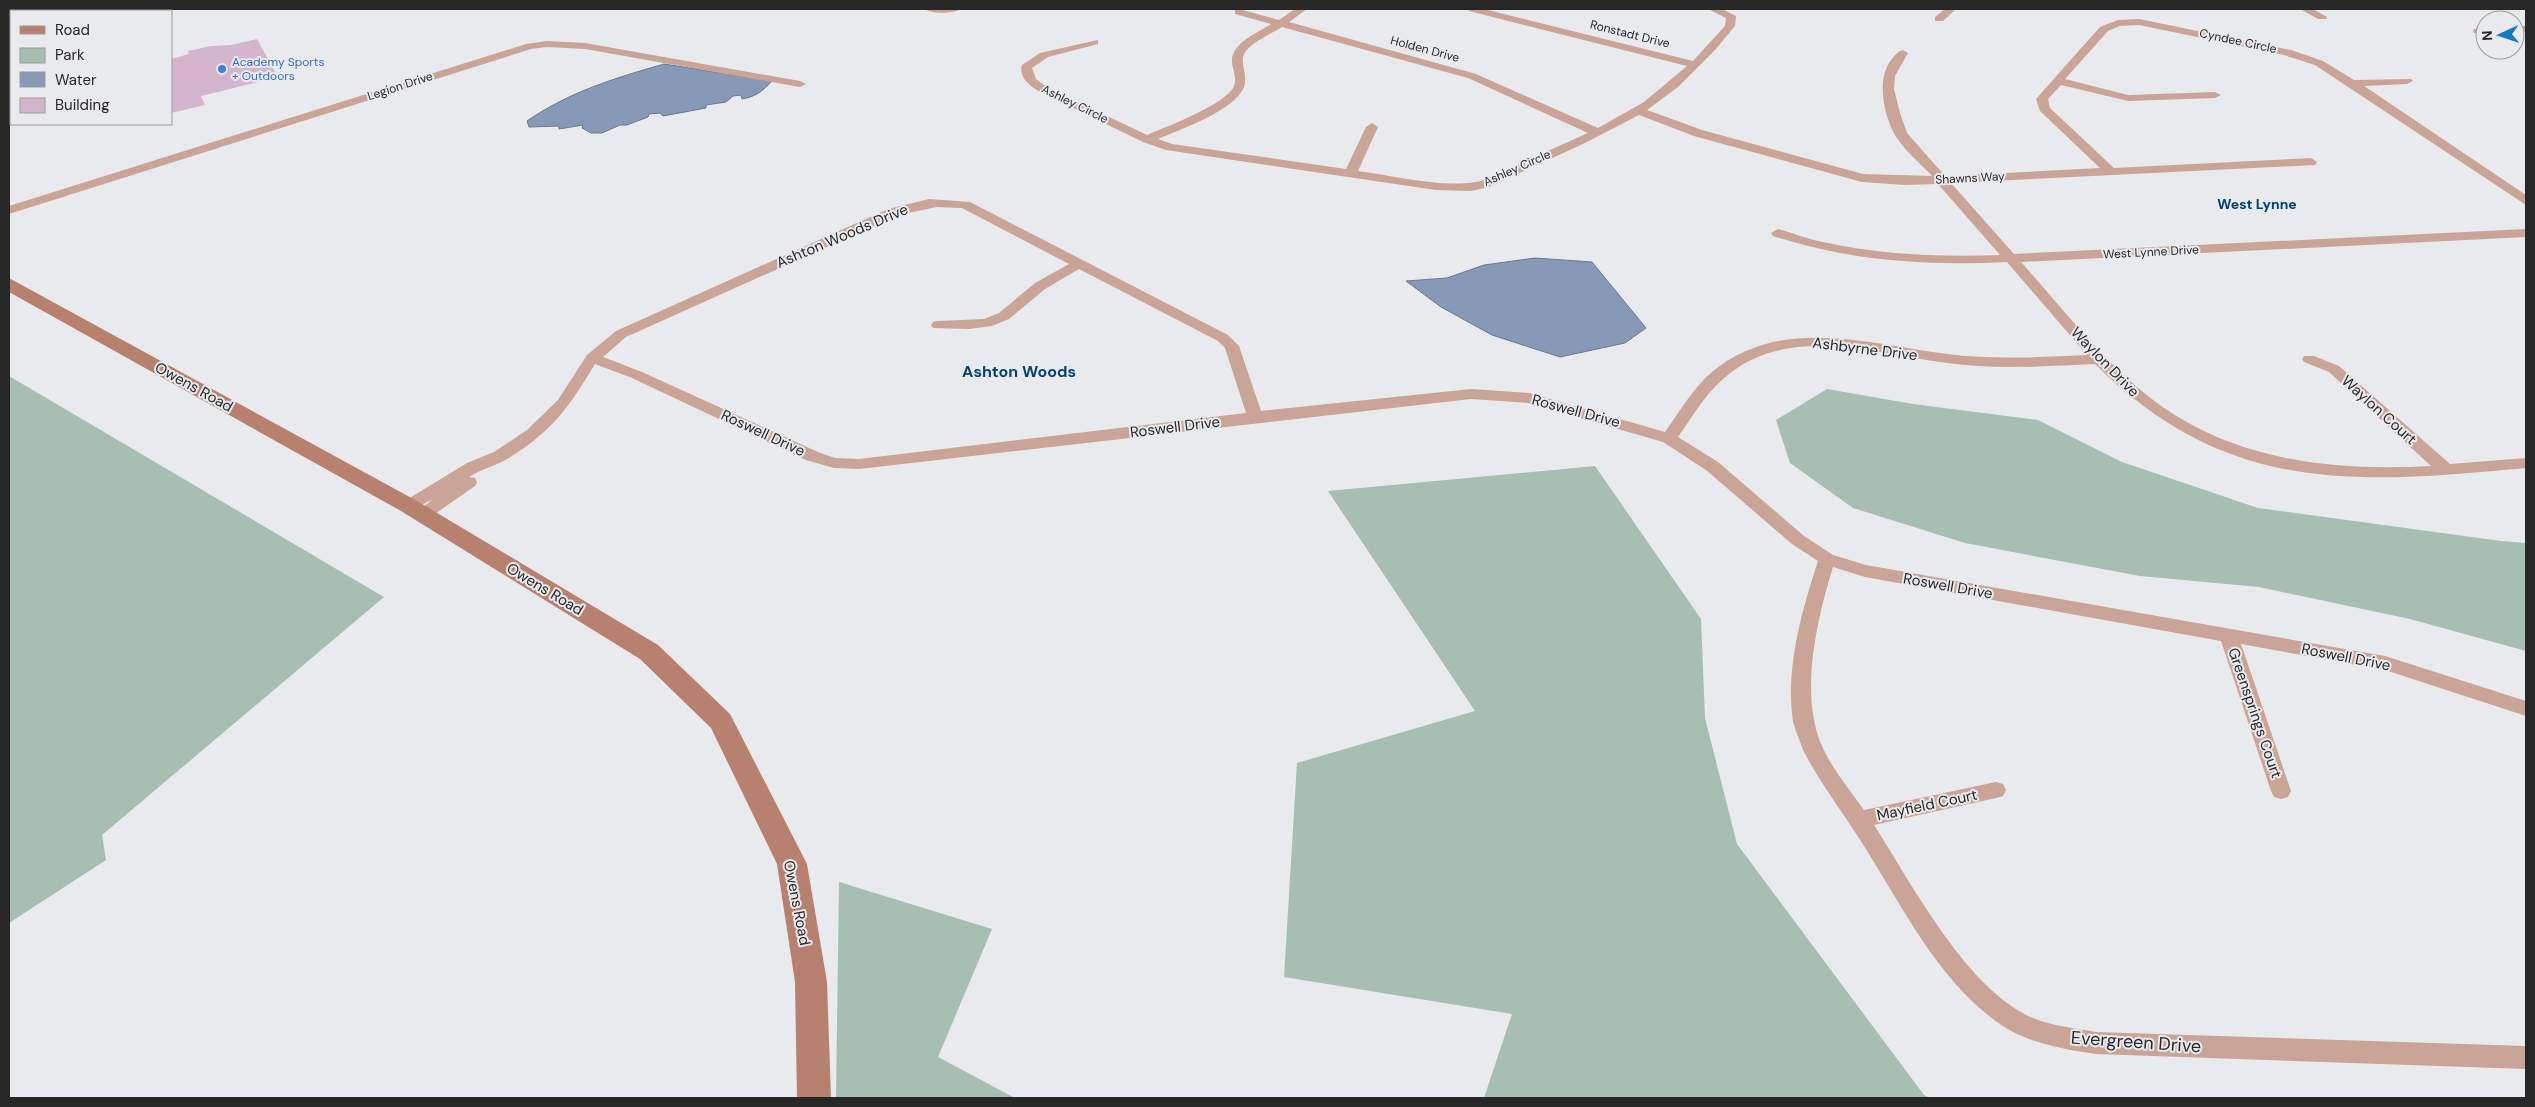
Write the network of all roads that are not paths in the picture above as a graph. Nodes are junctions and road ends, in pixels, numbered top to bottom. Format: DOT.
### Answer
graph roads {
  1 [pos="930,9"];
  2 [pos="955,9"];
  3 [pos="1302,9"];
  4 [pos="1473,9"];
  5 [pos="1713,9"];
  6 [pos="1951,9"];
  7 [pos="2305,9"];
  8 [pos="1239,12"];
  9 [pos="2322,17"];
  10 [pos="1940,19"];
  11 [pos="1279,23"];
  12 [pos="1094,42"];
  13 [pos="1903,53"];
  14 [pos="1693,64"];
  15 [pos="2058,81"];
  16 [pos="2407,81"];
  17 [pos="2352,83"];
  18 [pos="800,84"];
  19 [pos="2215,95"];
  20 [pos="1638,112"];
  21 [pos="1372,128"];
  22 [pos="1596,132"];
  23 [pos="1146,139"];
  24 [pos="2311,162"];
  25 [pos="2111,172"];
  26 [pos="1350,174"];
  27 [pos="1940,180"];
  28 [pos="2526,201"];
  29 [pos="9,210"];
  30 [pos="1778,233"];
  31 [pos="2526,233"];
  32 [pos="2011,259"];
  33 [pos="1080,263"];
  34 [pos="9,284"];
  35 [pos="938,325"];
  36 [pos="592,358"];
  37 [pos="2099,359"];
  38 [pos="2309,359"];
  39 [pos="1255,417"];
  40 [pos="1669,438"];
  41 [pos="2526,463"];
  42 [pos="2445,468"];
  43 [pos="416,510"];
  44 [pos="1828,559"];
  45 [pos="2228,635"];
  46 [pos="2526,708"];
  47 [pos="1996,790"];
  48 [pos="2281,791"];
  49 [pos="1859,820"];
  50 [pos="2526,1058"];
  51 [pos="814,1098"];
  1 -- 2 [label="street"];
  3 -- 11 [label="street"];
  4 -- 14 [label="street, Ronstadt Drive"];
  5 -- 14 [label="street, Ashley Circle"];
  6 -- 10 [label="street"];
  7 -- 9 [label="street"];
  8 -- 11 [label="street, Holden Drive"];
  11 -- 22 [label="street, Holden Drive"];
  11 -- 23 [label="street"];
  12 -- 23 [label="street, Ashley Circle"];
  13 -- 27 [label="street, Waylon Drive"];
  14 -- 20 [label="street, Ashley Circle"];
  15 -- 17 [label="street, Cyndee Circle"];
  15 -- 19 [label="street"];
  15 -- 25 [label="street, Cyndee Circle"];
  16 -- 17 [label="street"];
  17 -- 28 [label="street, Cyndee Circle"];
  18 -- 29 [label="street, Legion Drive"];
  20 -- 22 [label="street, Ashley Circle"];
  20 -- 27 [label="street, Shawns Way"];
  21 -- 26 [label="street"];
  22 -- 26 [label="street, Ashley Circle"];
  23 -- 26 [label="street, Ashley Circle"];
  24 -- 25 [label="street, Shawns Way"];
  25 -- 27 [label="street, Shawns Way"];
  27 -- 32 [label="street, Waylon Drive"];
  30 -- 32 [label="street, West Lynne Drive"];
  31 -- 32 [label="street, West Lynne Drive"];
  32 -- 37 [label="street, Waylon Drive"];
  33 -- 35 [label="street"];
  33 -- 36 [label="street, Ashton Woods Drive"];
  33 -- 39 [label="street, Ashton Woods Drive"];
  34 -- 43 [label="street, Owens Road"];
  36 -- 39 [label="street, Roswell Drive"];
  36 -- 43 [label="street, Ashton Woods Drive"];
  37 -- 40 [label="street, Ashbyrne Drive"];
  37 -- 42 [label="street, Waylon Drive"];
  38 -- 42 [label="street, Waylon Court"];
  39 -- 40 [label="street, Roswell Drive"];
  40 -- 44 [label="street, Roswell Drive"];
  41 -- 42 [label="street, Waylon Drive"];
  43 -- 51 [label="street, Owens Road"];
  44 -- 45 [label="street, Roswell Drive"];
  44 -- 49 [label="street, Evergreen Drive"];
  45 -- 46 [label="street, Roswell Drive"];
  45 -- 48 [label="street, Greensprings Court"];
  47 -- 49 [label="street, Mayfield Court"];
  49 -- 50 [label="street, Evergreen Drive"];
}
